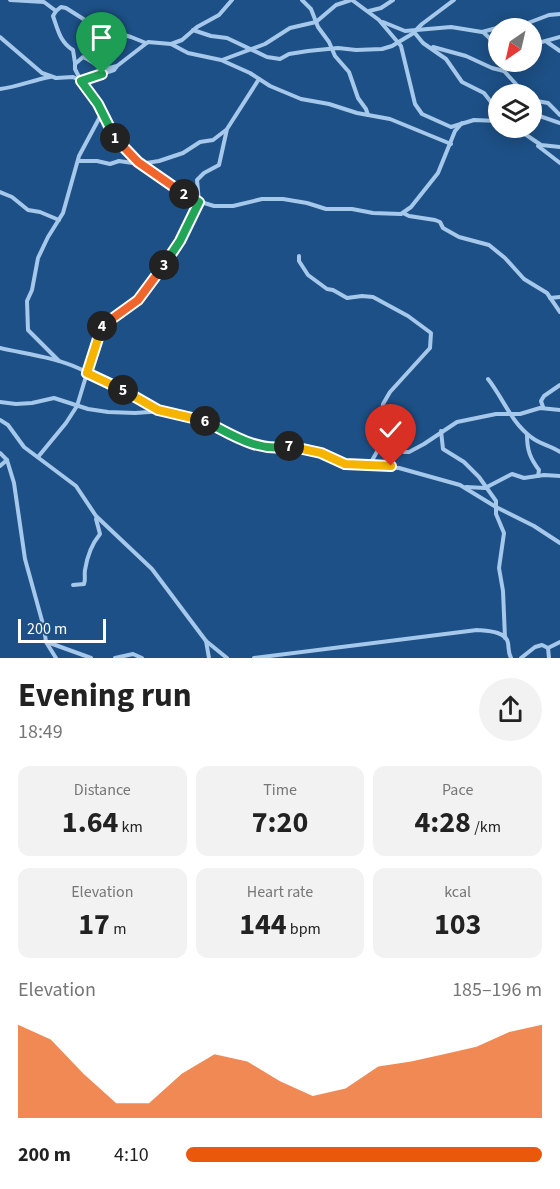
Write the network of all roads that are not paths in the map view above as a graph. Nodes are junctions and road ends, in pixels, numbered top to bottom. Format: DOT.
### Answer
graph roads {
  1 [pos="10,0"];
  2 [pos="232,0"];
  3 [pos="302,0"];
  4 [pos="351,0"];
  5 [pos="393,0"];
  6 [pos="454,0"];
  7 [pos="56,11"];
  8 [pos="369,11"];
  9 [pos="560,14"];
  10 [pos="379,20"];
  11 [pos="316,22"];
  12 [pos="193,30"];
  13 [pos="415,31"];
  14 [pos="482,32"];
  15 [pos="0,37"];
  16 [pos="488,37"];
  17 [pos="560,37"];
  18 [pos="398,41"];
  19 [pos="547,42"];
  20 [pos="542,43"];
  21 [pos="0,44"];
  22 [pos="7,44"];
  23 [pos="146,44"];
  24 [pos="171,44"];
  25 [pos="426,46"];
  26 [pos="332,48"];
  27 [pos="251,50"];
  28 [pos="560,51"];
  29 [pos="221,60"];
  30 [pos="75,64"];
  31 [pos="117,66"];
  32 [pos="51,77"];
  33 [pos="259,80"];
  34 [pos="81,81"];
  35 [pos="516,84"];
  36 [pos="0,89"];
  37 [pos="488,98"];
  38 [pos="542,103"];
  39 [pos="103,112"];
  40 [pos="368,115"];
  41 [pos="560,115"];
  42 [pos="542,117"];
  43 [pos="488,121"];
  44 [pos="462,123"];
  45 [pos="560,123"];
  46 [pos="227,129"];
  47 [pos="529,138"];
  48 [pos="535,143"];
  49 [pos="451,144"];
  50 [pos="560,147"];
  51 [pos="78,161"];
  52 [pos="560,163"];
  53 [pos="140,164"];
  54 [pos="0,192"];
  55 [pos="199,202"];
  56 [pos="403,213"];
  57 [pos="59,220"];
  58 [pos="299,256"];
  59 [pos="560,297"];
  60 [pos="550,298"];
  61 [pos="560,312"];
  62 [pos="0,348"];
  63 [pos="59,361"];
  64 [pos="87,373"];
  65 [pos="488,379"];
  66 [pos="560,385"];
  67 [pos="0,402"];
  68 [pos="77,405"];
  69 [pos="543,408"];
  70 [pos="158,410"];
  71 [pos="560,410"];
  72 [pos="510,414"];
  73 [pos="0,420"];
  74 [pos="441,431"];
  75 [pos="527,435"];
  76 [pos="559,450"];
  77 [pos="405,452"];
  78 [pos="0,453"];
  79 [pos="38,457"];
  80 [pos="8,460"];
  81 [pos="370,465"];
  82 [pos="0,466"];
  83 [pos="538,476"];
  84 [pos="560,476"];
  85 [pos="464,487"];
  86 [pos="487,487"];
  87 [pos="496,507"];
  88 [pos="96,519"];
  89 [pos="560,543"];
  90 [pos="73,585"];
  91 [pos="505,638"];
  92 [pos="206,641"];
  93 [pos="46,642"];
  94 [pos="560,642"];
  95 [pos="548,648"];
  96 [pos="56,658"];
  97 [pos="91,658"];
  98 [pos="115,658"];
  99 [pos="142,658"];
  100 [pos="209,658"];
  101 [pos="227,658"];
  102 [pos="254,658"];
  103 [pos="511,658"];
  104 [pos="521,658"];
  105 [pos="549,658"];
  1 -- 7 [label="street"];
  2 -- 12 [label="street"];
  3 -- 11 [label="street"];
  4 -- 8 [label="street"];
  4 -- 11 [label="street"];
  5 -- 8 [label="street"];
  6 -- 13 [label="street"];
  7 -- 23 [label="street"];
  7 -- 30 [label="street"];
  8 -- 10 [label="street"];
  9 -- 14 [label="street"];
  10 -- 13 [label="street"];
  10 -- 18 [label="street"];
  11 -- 26 [label="street"];
  11 -- 27 [label="street"];
  12 -- 24 [label="street"];
  12 -- 27 [label="street"];
  13 -- 14 [label="street"];
  13 -- 18 [label="street"];
  13 -- 25 [label="street"];
  14 -- 16 [label="street"];
  15 -- 22 [label="street"];
  17 -- 19 [label="street"];
  18 -- 26 [label="street"];
  18 -- 44 [label="street"];
  19 -- 20 [label="street"];
  19 -- 28 [label="street"];
  21 -- 22 [label="street"];
  22 -- 32 [label="street"];
  23 -- 24 [label="street"];
  23 -- 31 [label="street"];
  24 -- 29 [label="street"];
  25 -- 35 [label="street"];
  25 -- 37 [label="street"];
  26 -- 27 [label="street"];
  26 -- 40 [label="street"];
  27 -- 29 [label="street"];
  29 -- 33 [label="street"];
  30 -- 31 [label="street"];
  30 -- 34 [label="street"];
  31 -- 34 [label="street"];
  32 -- 34 [label="street"];
  32 -- 36 [label="street"];
  33 -- 40 [label="street"];
  33 -- 46 [label="street"];
  34 -- 39 [label="street"];
  38 -- 41 [label="street"];
  39 -- 51 [label="street"];
  39 -- 53 [label="street"];
  40 -- 49 [label="street"];
  42 -- 45 [label="street"];
  43 -- 44 [label="street"];
  44 -- 49 [label="street"];
  46 -- 53 [label="street"];
  46 -- 55 [label="street"];
  47 -- 48 [label="street"];
  48 -- 50 [label="street"];
  48 -- 52 [label="street"];
  49 -- 56 [label="street"];
  51 -- 53 [label="street"];
  51 -- 57 [label="street"];
  53 -- 55 [label="street"];
  54 -- 57 [label="street"];
  55 -- 56 [label="street"];
  55 -- 64 [label="street"];
  56 -- 60 [label="street"];
  57 -- 63 [label="street"];
  58 -- 81 [label="street"];
  59 -- 60 [label="street"];
  60 -- 61 [label="street"];
  62 -- 63 [label="street"];
  63 -- 64 [label="street"];
  64 -- 68 [label="street"];
  64 -- 70 [label="street"];
  65 -- 72 [label="street"];
  66 -- 69 [label="street"];
  67 -- 68 [label="street"];
  68 -- 70 [label="street"];
  68 -- 79 [label="street"];
  69 -- 71 [label="street"];
  69 -- 72 [label="street"];
  70 -- 81 [label="street"];
  72 -- 74 [label="street"];
  72 -- 75 [label="street"];
  73 -- 79 [label="street"];
  74 -- 77 [label="street"];
  74 -- 86 [label="street"];
  75 -- 76 [label="street"];
  75 -- 83 [label="street"];
  78 -- 80 [label="street"];
  79 -- 92 [label="street"];
  80 -- 82 [label="street"];
  80 -- 93 [label="street"];
  81 -- 85 [label="street"];
  83 -- 84 [label="street"];
  83 -- 86 [label="street"];
  85 -- 86 [label="street"];
  85 -- 87 [label="street"];
  86 -- 87 [label="street"];
  87 -- 89 [label="street"];
  87 -- 91 [label="street"];
  88 -- 90 [label="street"];
  91 -- 102 [label="street"];
  91 -- 103 [label="street"];
  92 -- 100 [label="street"];
  92 -- 101 [label="street"];
  93 -- 96 [label="street"];
  93 -- 97 [label="street"];
  94 -- 95 [label="street"];
  95 -- 104 [label="street"];
  95 -- 105 [label="street"];
  98 -- 99 [label="street"];
}
